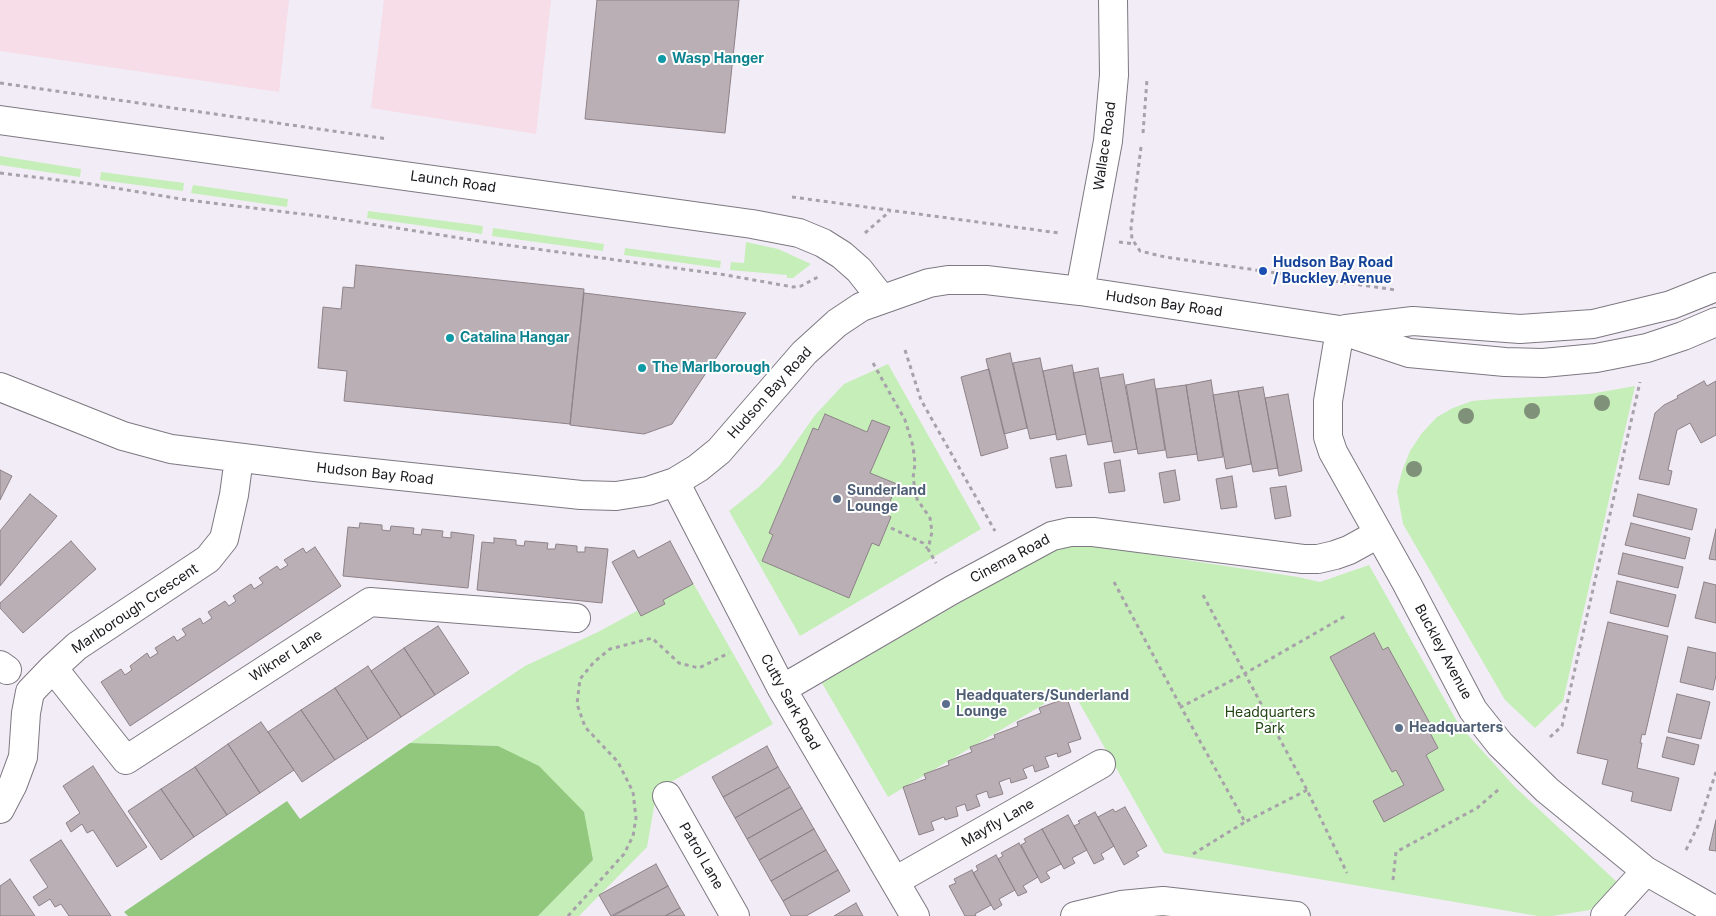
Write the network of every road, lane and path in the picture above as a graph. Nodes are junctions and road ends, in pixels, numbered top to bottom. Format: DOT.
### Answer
graph roads {
  1 [pos="1113,0"];
  2 [pos="0,120"];
  3 [pos="0,173"];
  4 [pos="865,234"];
  5 [pos="1062,234"];
  6 [pos="1121,242"];
  7 [pos="823,274"];
  8 [pos="1716,287"];
  9 [pos="1397,290"];
  10 [pos="1080,291"];
  11 [pos="882,299"];
  12 [pos="1716,322"];
  13 [pos="1340,330"];
  14 [pos="1647,348"];
  15 [pos="905,350"];
  16 [pos="873,363"];
  17 [pos="0,387"];
  18 [pos="239,458"];
  19 [pos="675,482"];
  20 [pos="891,528"];
  21 [pos="995,531"];
  22 [pos="1378,534"];
  23 [pos="928,549"];
  24 [pos="937,564"];
  25 [pos="1114,582"];
  26 [pos="1203,595"];
  27 [pos="1347,615"];
  28 [pos="576,618"];
  29 [pos="736,649"];
  30 [pos="53,668"];
  31 [pos="1244,674"];
  32 [pos="782,689"];
  33 [pos="1181,707"];
  34 [pos="1550,737"];
  35 [pos="1101,764"];
  36 [pos="1716,772"];
  37 [pos="1307,790"];
  38 [pos="1498,790"];
  39 [pos="667,796"];
  40 [pos="0,809"];
  41 [pos="1245,822"];
  42 [pos="1686,850"];
  43 [pos="1193,854"];
  44 [pos="1646,871"];
  45 [pos="1347,873"];
  46 [pos="1393,880"];
  47 [pos="894,881"];
  48 [pos="1716,911"];
  49 [pos="568,916"];
  50 [pos="735,916"];
  51 [pos="915,916"];
  52 [pos="1075,916"];
  53 [pos="1296,916"];
  54 [pos="1605,916"];
  1 -- 10 [label="street, Wallace Road"];
  2 -- 11 [label="street, Launch Road"];
  3 -- 7 [label="path"];
  4 -- 5 [label="path"];
  6 -- 9 [label="path"];
  8 -- 13 [label="street"];
  10 -- 11 [label="street, Hudson Bay Road"];
  10 -- 13 [label="street, Hudson Bay Road"];
  11 -- 19 [label="street, Hudson Bay Road"];
  12 -- 14 [label="street"];
  13 -- 14 [label="street"];
  13 -- 22 [label="street, Buckley Avenue"];
  14 -- 34 [label="path"];
  15 -- 21 [label="path"];
  16 -- 23 [label="path"];
  17 -- 18 [label="street, Hudson Bay Road"];
  18 -- 19 [label="street, Hudson Bay Road"];
  18 -- 30 [label="street, Marlborough Crescent"];
  19 -- 32 [label="street, Cutty Sark Road"];
  20 -- 23 [label="path"];
  22 -- 32 [label="street, Cinema Road"];
  22 -- 44 [label="street, Buckley Avenue"];
  23 -- 24 [label="path"];
  25 -- 33 [label="path"];
  26 -- 31 [label="path"];
  27 -- 31 [label="path"];
  28 -- 30 [label="street, Wikner Lane"];
  29 -- 49 [label="path"];
  30 -- 40 [label="street, Marlborough Crescent"];
  31 -- 33 [label="path"];
  31 -- 37 [label="path"];
  32 -- 47 [label="street, Cutty Sark Road"];
  33 -- 41 [label="path"];
  35 -- 47 [label="street, Mayfly Lane"];
  36 -- 42 [label="path"];
  37 -- 41 [label="path"];
  37 -- 45 [label="path"];
  38 -- 46 [label="path"];
  39 -- 50 [label="street, Patrol Lane"];
  41 -- 43 [label="path"];
  44 -- 48 [label="street, Buckley Avenue"];
  44 -- 54 [label="street"];
  47 -- 51 [label="street, Cutty Sark Road"];
  52 -- 53 [label="street"];
}
